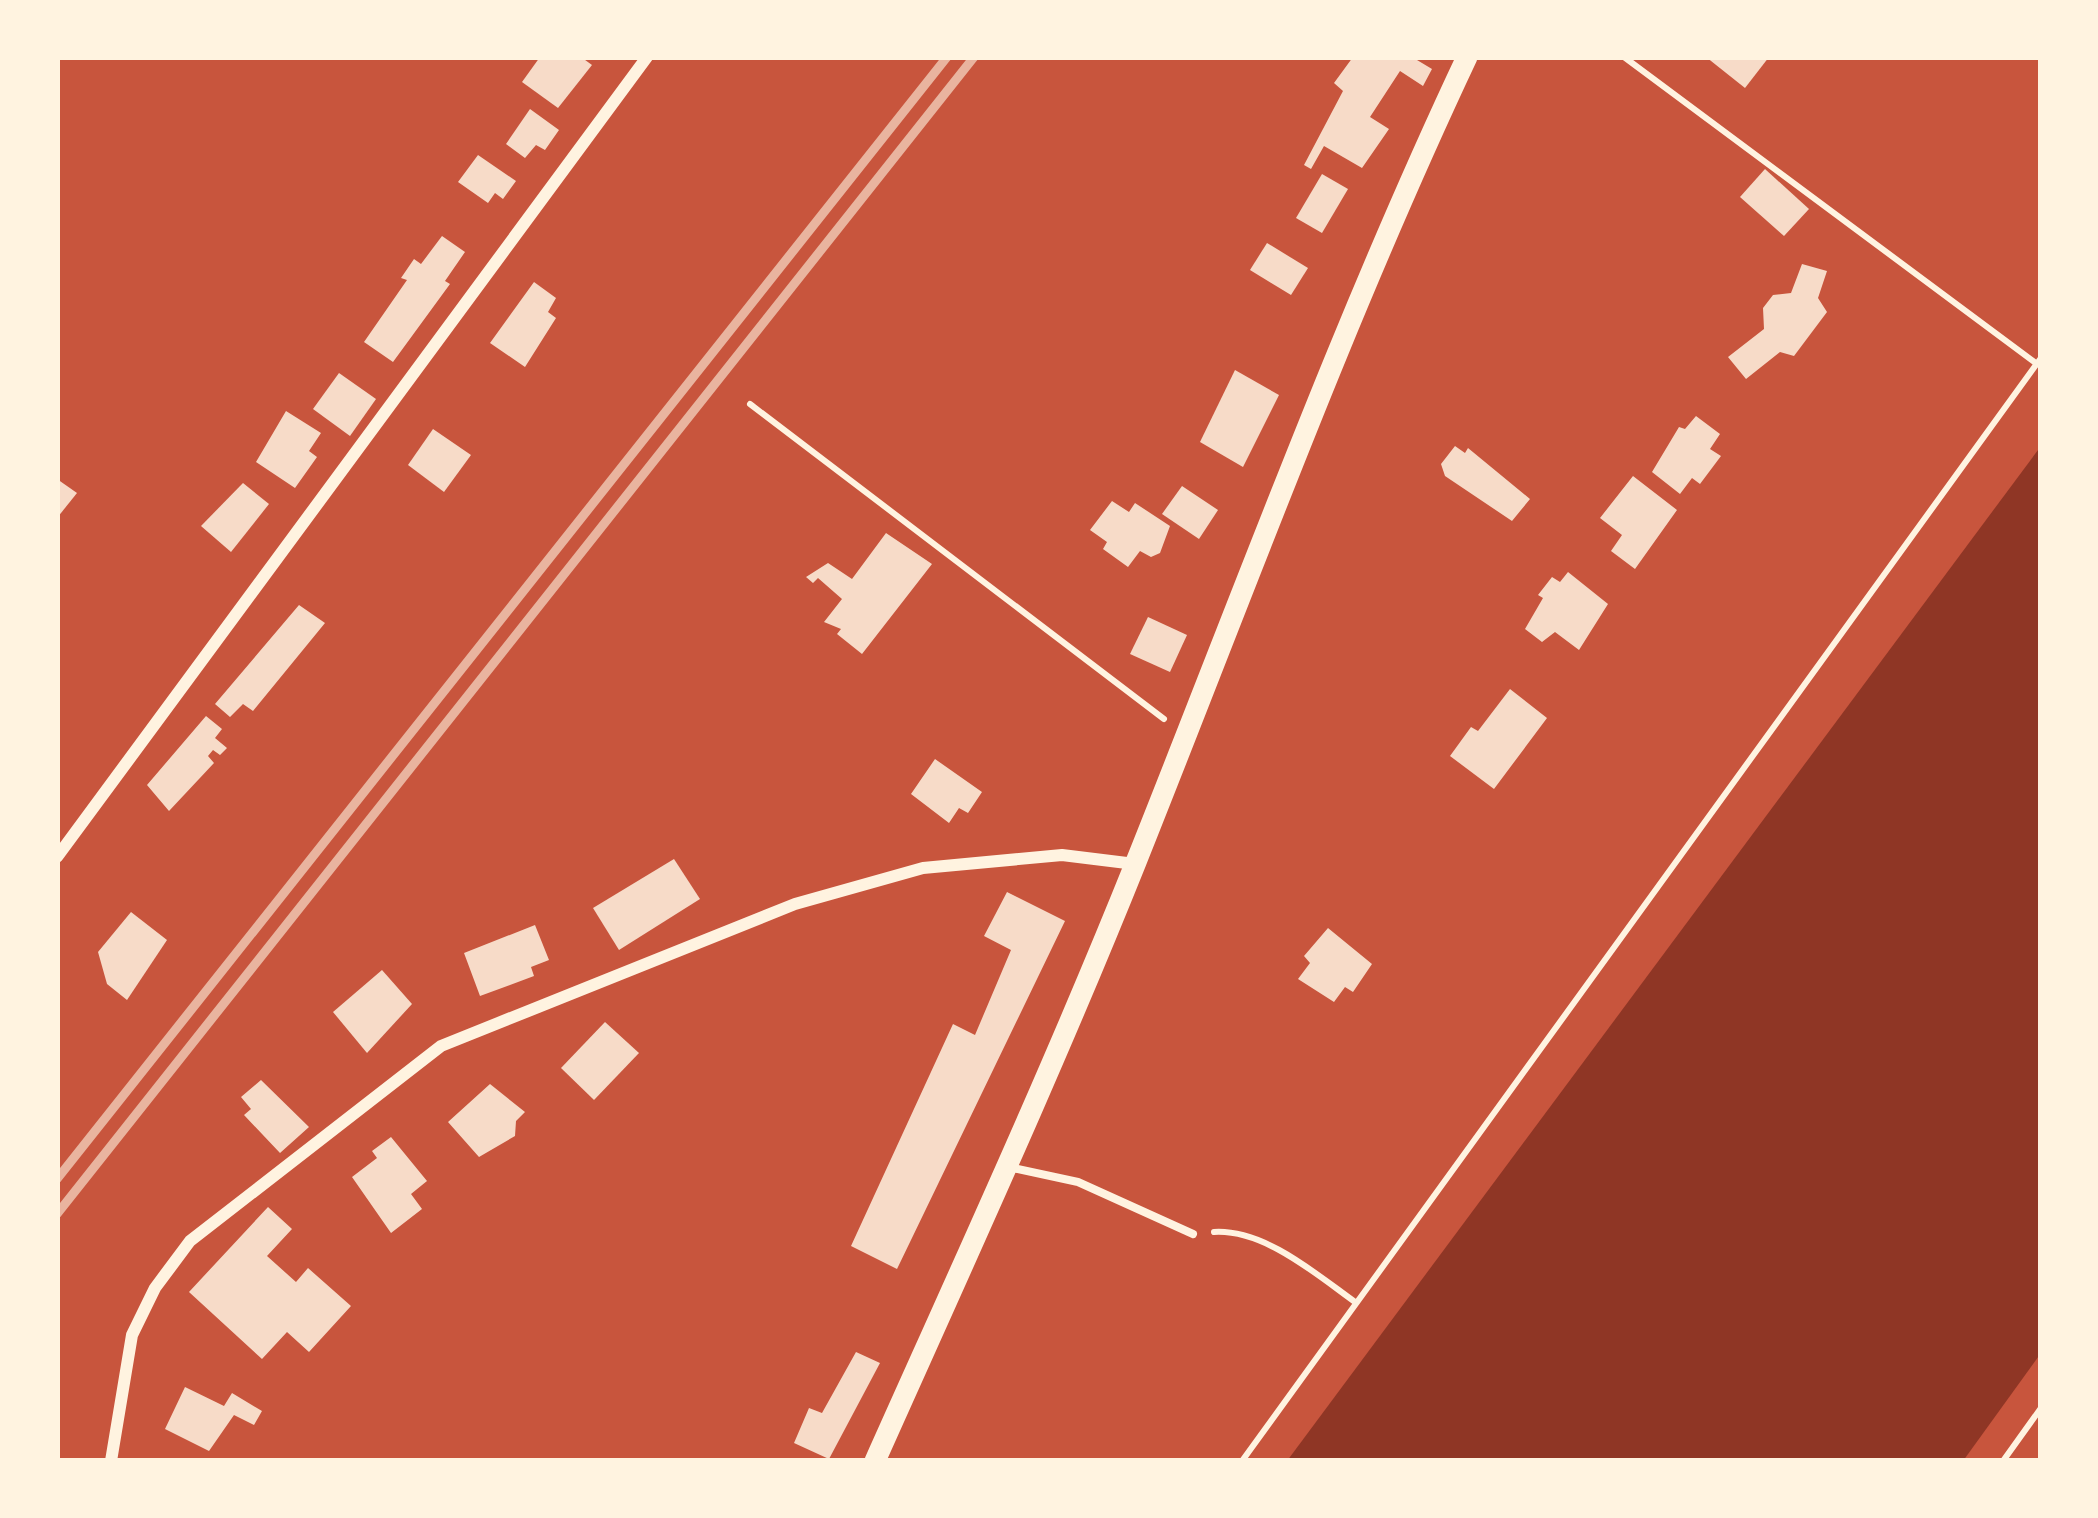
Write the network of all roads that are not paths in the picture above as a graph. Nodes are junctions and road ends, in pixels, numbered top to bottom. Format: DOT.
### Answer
graph roads {
  1 [pos="647,57"];
  2 [pos="1467,57"];
  3 [pos="57,857"];
  4 [pos="1135,864"];
  5 [pos="1006,1167"];
  6 [pos="1193,1234"];
  7 [pos="111,1461"];
  8 [pos="875,1461"];
  1 -- 3 [label="street"];
  2 -- 4 [label="main road"];
  4 -- 5 [label="main road"];
  4 -- 7 [label="street"];
  5 -- 6 [label="lane"];
  5 -- 8 [label="main road"];
}
